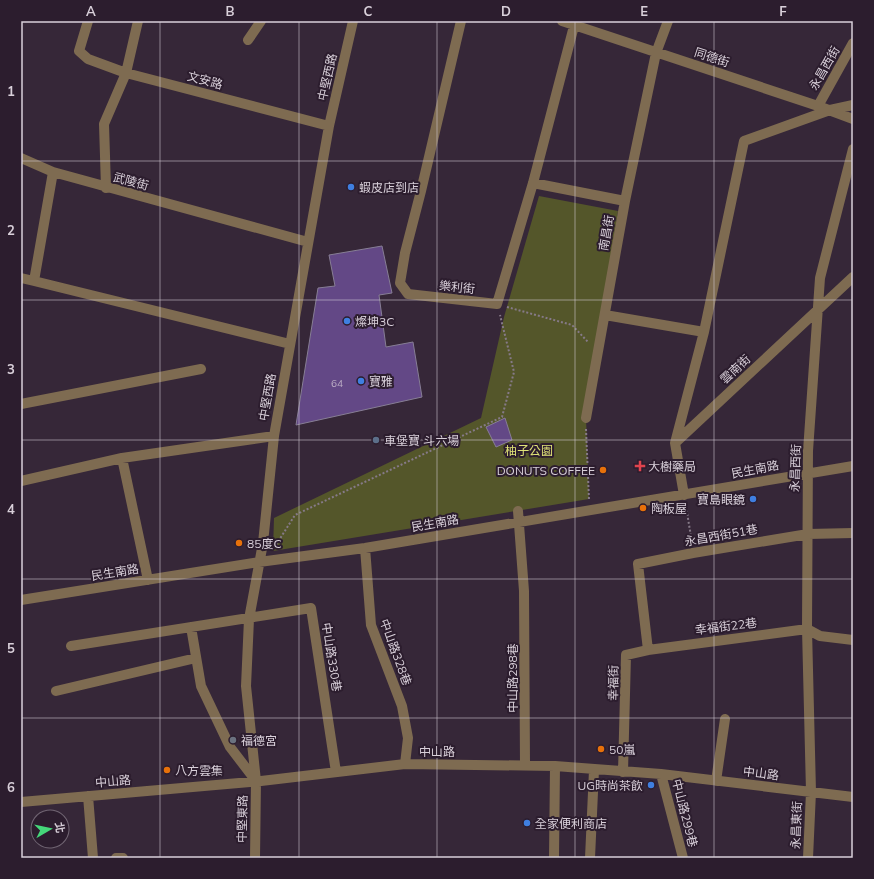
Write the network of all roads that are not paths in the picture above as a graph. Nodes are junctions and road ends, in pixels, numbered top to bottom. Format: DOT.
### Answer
graph roads {
  1 [pos="88,21"];
  2 [pos="138,21"];
  3 [pos="261,21"];
  4 [pos="352,21"];
  5 [pos="461,21"];
  6 [pos="562,21"];
  7 [pos="668,21"];
  8 [pos="574,26"];
  9 [pos="248,40"];
  10 [pos="852,46"];
  11 [pos="656,53"];
  12 [pos="126,73"];
  13 [pos="853,105"];
  14 [pos="818,106"];
  15 [pos="830,110"];
  16 [pos="853,119"];
  17 [pos="329,126"];
  18 [pos="853,150"];
  19 [pos="21,158"];
  20 [pos="53,172"];
  21 [pos="533,183"];
  22 [pos="106,188"];
  23 [pos="625,201"];
  24 [pos="308,242"];
  25 [pos="21,278"];
  26 [pos="853,278"];
  27 [pos="34,281"];
  28 [pos="817,310"];
  29 [pos="605,316"];
  30 [pos="704,332"];
  31 [pos="290,344"];
  32 [pos="201,369"];
  33 [pos="21,404"];
  34 [pos="586,418"];
  35 [pos="274,436"];
  36 [pos="675,443"];
  37 [pos="122,458"];
  38 [pos="853,466"];
  39 [pos="807,473"];
  40 [pos="21,481"];
  41 [pos="684,495"];
  42 [pos="518,516"];
  43 [pos="853,533"];
  44 [pos="808,534"];
  45 [pos="365,548"];
  46 [pos="259,562"];
  47 [pos="148,580"];
  48 [pos="21,600"];
  49 [pos="249,619"];
  50 [pos="191,627"];
  51 [pos="807,629"];
  52 [pos="853,640"];
  53 [pos="71,646"];
  54 [pos="648,650"];
  55 [pos="196,658"];
  56 [pos="56,690"];
  57 [pos="724,719"];
  58 [pos="406,764"];
  59 [pos="526,764"];
  60 [pos="555,766"];
  61 [pos="594,770"];
  62 [pos="336,772"];
  63 [pos="623,772"];
  64 [pos="661,774"];
  65 [pos="256,781"];
  66 [pos="716,781"];
  67 [pos="811,792"];
  68 [pos="88,796"];
  69 [pos="853,797"];
  70 [pos="21,802"];
  71 [pos="92,858"];
  72 [pos="116,858"];
  73 [pos="124,858"];
  74 [pos="255,858"];
  75 [pos="554,858"];
  76 [pos="590,858"];
  77 [pos="682,858"];
  78 [pos="808,858"];
  1 -- 12 [label="street, 文安路"];
  2 -- 12 [label="street"];
  3 -- 9 [label="street"];
  4 -- 17 [label="street, 中堅西路"];
  5 -- 21 [label="street, 樂利街"];
  6 -- 8 [label="street, 同德街"];
  7 -- 11 [label="street, 南昌街"];
  8 -- 11 [label="street, 同德街"];
  8 -- 21 [label="street"];
  10 -- 14 [label="street, 永昌西街"];
  11 -- 14 [label="street, 同德街"];
  11 -- 23 [label="street, 南昌街"];
  12 -- 17 [label="street, 文安路"];
  12 -- 22 [label="street"];
  13 -- 15 [label="street"];
  14 -- 15 [label="street, 同德街"];
  15 -- 16 [label="street, 同德街"];
  15 -- 30 [label="street"];
  17 -- 24 [label="street, 中堅西路"];
  18 -- 28 [label="street, 永昌西街"];
  19 -- 20 [label="street, 武陵街"];
  20 -- 22 [label="street, 武陵街"];
  20 -- 27 [label="street"];
  21 -- 23 [label="street"];
  22 -- 24 [label="street, 武陵街"];
  23 -- 29 [label="street, 南昌街"];
  24 -- 31 [label="street, 中堅西路"];
  25 -- 27 [label="street"];
  26 -- 28 [label="street, 雲南街"];
  27 -- 31 [label="street"];
  28 -- 36 [label="street, 雲南街"];
  28 -- 39 [label="street, 永昌西街"];
  29 -- 30 [label="street"];
  29 -- 34 [label="street, 南昌街"];
  30 -- 36 [label="street"];
  31 -- 35 [label="street, 中堅西路"];
  32 -- 33 [label="street"];
  35 -- 37 [label="street"];
  35 -- 46 [label="street, 中堅西路"];
  36 -- 41 [label="street"];
  37 -- 40 [label="street"];
  37 -- 47 [label="street"];
  38 -- 39 [label="street, 民生南路"];
  39 -- 41 [label="street, 民生南路"];
  39 -- 44 [label="street, 永昌西街"];
  41 -- 42 [label="street, 民生南路"];
  42 -- 45 [label="street, 民生南路"];
  42 -- 59 [label="street, 中山路298巷"];
  43 -- 44 [label="street, 永昌西街51巷"];
  44 -- 51 [label="street, 永昌西街"];
  44 -- 54 [label="street, 永昌西街51巷"];
  45 -- 46 [label="street, 民生南路"];
  45 -- 58 [label="street, 中山路328巷"];
  46 -- 47 [label="street, 民生南路"];
  46 -- 49 [label="street, 中堅西路"];
  47 -- 48 [label="street, 民生南路"];
  49 -- 50 [label="street"];
  49 -- 62 [label="street, 中山路330巷"];
  49 -- 65 [label="street, 中堅西路"];
  50 -- 53 [label="street"];
  50 -- 55 [label="street"];
  51 -- 52 [label="street"];
  51 -- 54 [label="street, 幸福街22巷"];
  51 -- 67 [label="street, 永昌西街"];
  54 -- 63 [label="street, 幸福街"];
  55 -- 56 [label="street"];
  55 -- 65 [label="street"];
  57 -- 66 [label="street"];
  58 -- 59 [label="street, 中山路"];
  58 -- 62 [label="street, 中山路"];
  59 -- 60 [label="street, 中山路"];
  60 -- 61 [label="street, 中山路"];
  60 -- 75 [label="street"];
  61 -- 63 [label="street, 中山路"];
  61 -- 76 [label="street"];
  62 -- 65 [label="street, 中山路"];
  63 -- 64 [label="street, 中山路"];
  64 -- 66 [label="street, 中山路"];
  64 -- 77 [label="street, 中山路299巷"];
  65 -- 68 [label="street, 中山路"];
  65 -- 74 [label="street, 中堅東路"];
  66 -- 67 [label="street, 中山路"];
  67 -- 69 [label="street, 中山路"];
  67 -- 78 [label="street, 永昌東街"];
  68 -- 70 [label="street, 中山路"];
  68 -- 71 [label="street"];
  72 -- 73 [label="street"];
}
